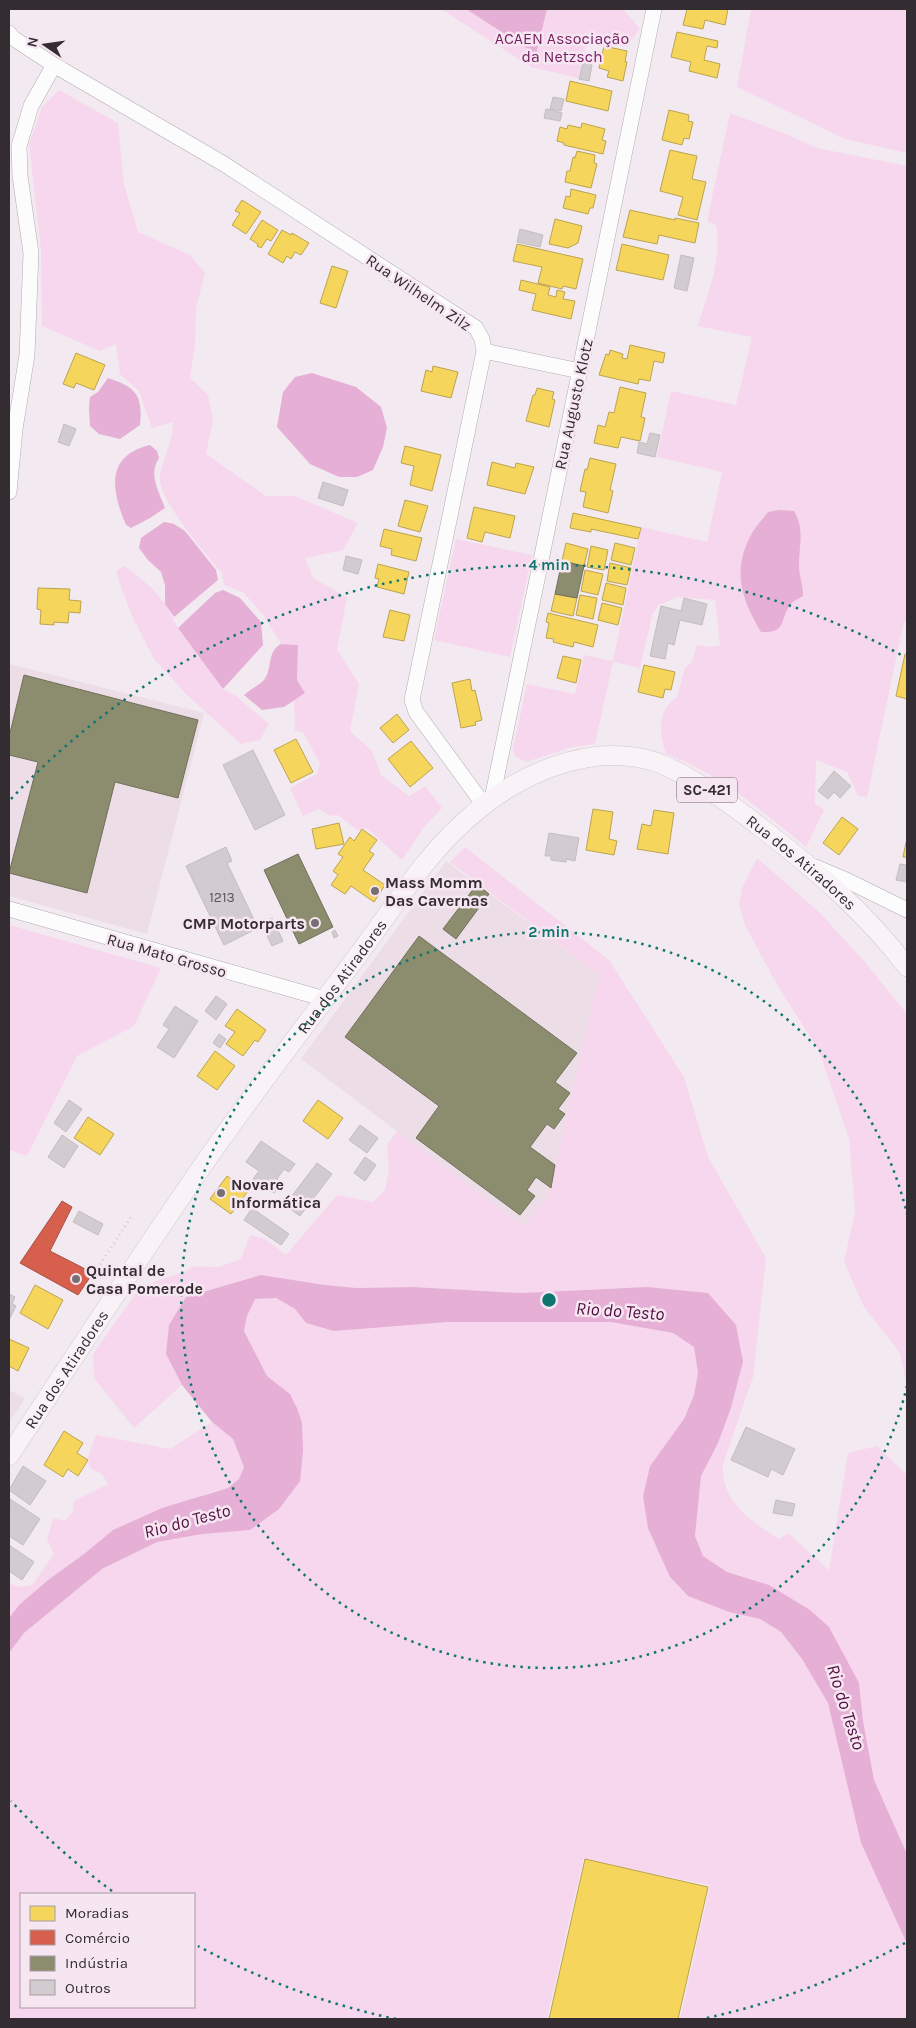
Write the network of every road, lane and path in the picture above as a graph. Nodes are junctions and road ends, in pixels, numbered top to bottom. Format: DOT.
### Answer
graph roads {
  1 [pos="654,9"];
  2 [pos="9,33"];
  3 [pos="54,65"];
  4 [pos="484,351"];
  5 [pos="580,371"];
  6 [pos="9,492"];
  7 [pos="488,802"];
  8 [pos="811,866"];
  9 [pos="9,909"];
  10 [pos="907,910"];
  11 [pos="907,966"];
  12 [pos="325,999"];
  13 [pos="131,1217"];
  14 [pos="120,1287"];
  15 [pos="9,1456"];
  1 -- 5 [label="street, Rua Augusto Klotz"];
  2 -- 3 [label="street, Rua Wilhelm Zilz"];
  3 -- 4 [label="street, Rua Wilhelm Zilz"];
  3 -- 6 [label="street"];
  4 -- 5 [label="street"];
  4 -- 7 [label="street"];
  5 -- 7 [label="street, Rua Augusto Klotz"];
  7 -- 8 [label="main road, Rua dos Atiradores / SC-421"];
  7 -- 12 [label="main road, Rua dos Atiradores / SC-421"];
  8 -- 10 [label="street"];
  8 -- 11 [label="main road, Rua dos Atiradores / SC-421"];
  9 -- 12 [label="street, Rua Mato Grosso"];
  12 -- 14 [label="main road, Rua dos Atiradores / SC-421"];
  13 -- 14 [label="path"];
  14 -- 15 [label="main road, Rua dos Atiradores / SC-421"];
}
